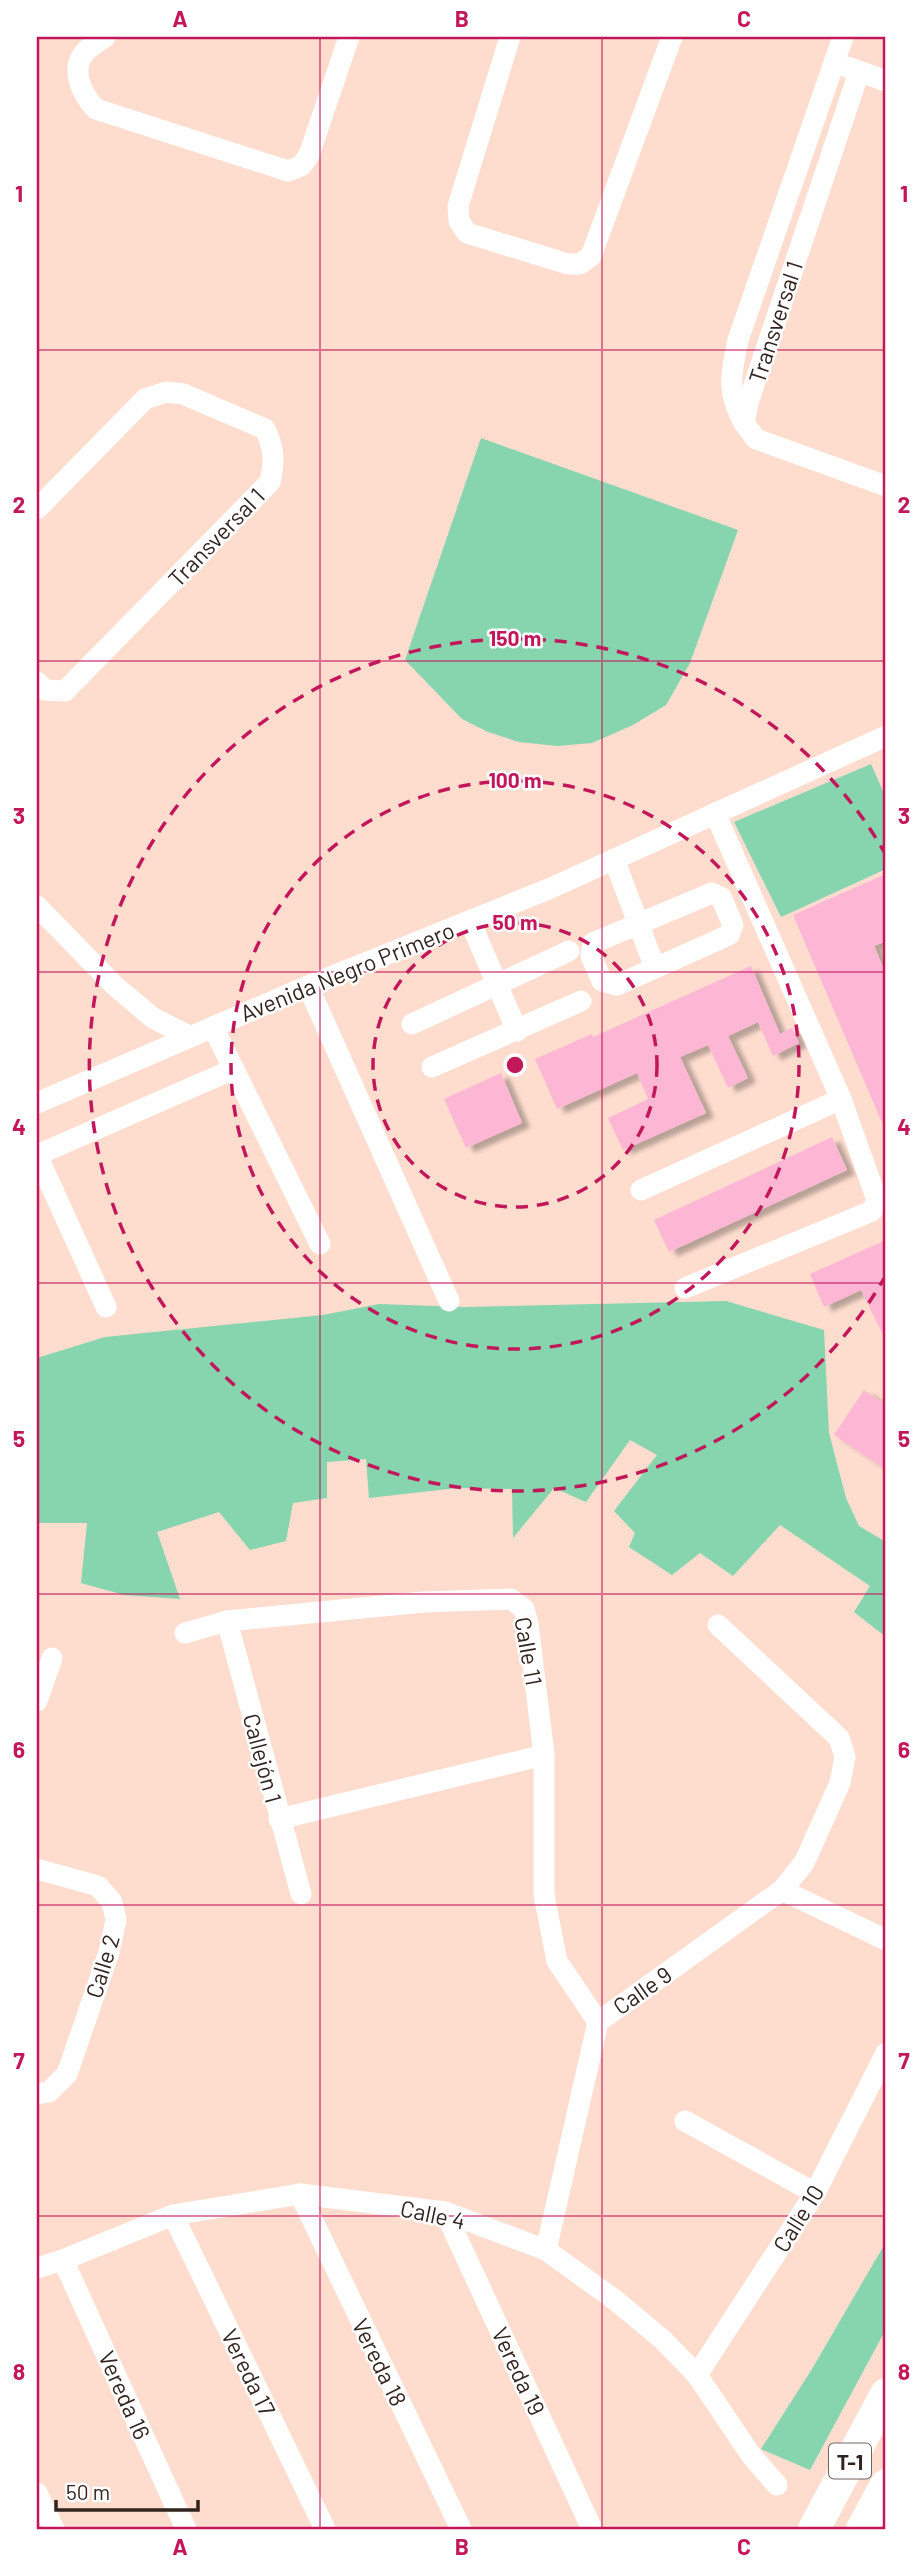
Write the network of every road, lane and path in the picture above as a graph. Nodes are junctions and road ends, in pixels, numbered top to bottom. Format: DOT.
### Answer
graph roads {
  1 [pos="104,37"];
  2 [pos="349,37"];
  3 [pos="510,37"];
  4 [pos="672,37"];
  5 [pos="843,37"];
  6 [pos="835,63"];
  7 [pos="859,72"];
  8 [pos="886,81"];
  9 [pos="744,423"];
  10 [pos="886,485"];
  11 [pos="37,509"];
  12 [pos="37,682"];
  13 [pos="886,736"];
  14 [pos="715,813"];
  15 [pos="614,859"];
  16 [pos="37,906"];
  17 [pos="470,920"];
  18 [pos="638,924"];
  19 [pos="569,951"];
  20 [pos="655,968"];
  21 [pos="497,984"];
  22 [pos="308,986"];
  23 [pos="582,1001"];
  24 [pos="412,1024"];
  25 [pos="213,1027"];
  26 [pos="517,1031"];
  27 [pos="189,1036"];
  28 [pos="432,1067"];
  29 [pos="234,1069"];
  30 [pos="841,1098"];
  31 [pos="37,1103"];
  32 [pos="37,1155"];
  33 [pos="641,1190"];
  34 [pos="320,1244"];
  35 [pos="685,1288"];
  36 [pos="449,1301"];
  37 [pos="106,1307"];
  38 [pos="227,1621"];
  39 [pos="718,1625"];
  40 [pos="185,1633"];
  41 [pos="52,1658"];
  42 [pos="37,1701"];
  43 [pos="544,1755"];
  44 [pos="279,1819"];
  45 [pos="37,1869"];
  46 [pos="782,1890"];
  47 [pos="301,1894"];
  48 [pos="886,1940"];
  49 [pos="598,2022"];
  50 [pos="886,2053"];
  51 [pos="37,2095"];
  52 [pos="685,2121"];
  53 [pos="815,2193"];
  54 [pos="300,2194"];
  55 [pos="445,2211"];
  56 [pos="173,2215"];
  57 [pos="546,2250"];
  58 [pos="64,2260"];
  59 [pos="37,2268"];
  60 [pos="697,2375"];
  61 [pos="886,2394"];
  62 [pos="777,2485"];
  63 [pos="886,2485"];
  64 [pos="37,2493"];
  65 [pos="54,2529"];
  66 [pos="186,2529"];
  67 [pos="325,2529"];
  68 [pos="461,2529"];
  69 [pos="593,2529"];
  70 [pos="814,2529"];
  71 [pos="862,2529"];
  1 -- 2 [label="street"];
  3 -- 4 [label="street"];
  5 -- 6 [label="street"];
  6 -- 7 [label="street"];
  6 -- 9 [label="street"];
  7 -- 8 [label="street"];
  7 -- 9 [label="street, Transversal 1"];
  9 -- 10 [label="street"];
  11 -- 12 [label="street, Transversal 1"];
  13 -- 14 [label="street, Avenida Negro Primero"];
  14 -- 15 [label="street, Avenida Negro Primero"];
  14 -- 30 [label="street"];
  15 -- 17 [label="street, Avenida Negro Primero"];
  15 -- 18 [label="street"];
  16 -- 27 [label="street"];
  17 -- 21 [label="street"];
  17 -- 22 [label="street, Avenida Negro Primero"];
  18 -- 20 [label="street"];
  18 -- 20 [label="street"];
  18 -- 20 [label="street"];
  19 -- 21 [label="street"];
  21 -- 24 [label="street"];
  21 -- 26 [label="street"];
  22 -- 25 [label="street, Avenida Negro Primero"];
  22 -- 36 [label="street"];
  23 -- 26 [label="street"];
  25 -- 27 [label="street, Avenida Negro Primero"];
  25 -- 29 [label="street"];
  26 -- 28 [label="street"];
  27 -- 31 [label="street, Avenida Negro Primero"];
  29 -- 32 [label="street"];
  29 -- 34 [label="street"];
  30 -- 33 [label="street"];
  30 -- 35 [label="street"];
  32 -- 37 [label="street"];
  38 -- 40 [label="street, Calle 11"];
  38 -- 43 [label="street, Calle 11"];
  38 -- 44 [label="street, Callejón 1"];
  39 -- 46 [label="street, Calle 9"];
  41 -- 42 [label="street"];
  43 -- 44 [label="street"];
  43 -- 49 [label="street, Calle 11"];
  44 -- 47 [label="street, Callejón 1"];
  45 -- 51 [label="street, Calle 2"];
  46 -- 48 [label="street"];
  46 -- 49 [label="street, Calle 9"];
  49 -- 57 [label="street, Calle 9"];
  50 -- 53 [label="street, Calle 10"];
  52 -- 53 [label="street"];
  53 -- 60 [label="street, Calle 10"];
  54 -- 55 [label="street, Calle 4"];
  54 -- 56 [label="street, Calle 4"];
  54 -- 68 [label="street, Vereda 18"];
  55 -- 57 [label="street, Calle 4"];
  55 -- 69 [label="street, Vereda 19"];
  56 -- 58 [label="street, Calle 4"];
  56 -- 67 [label="street, Vereda 17"];
  57 -- 60 [label="street, Calle 4"];
  58 -- 59 [label="street, Calle 4"];
  58 -- 66 [label="street, Vereda 16"];
  60 -- 62 [label="street, Calle 4"];
  61 -- 70 [label="main road, T-1"];
  63 -- 71 [label="main road, T-1"];
  64 -- 65 [label="street"];
}
